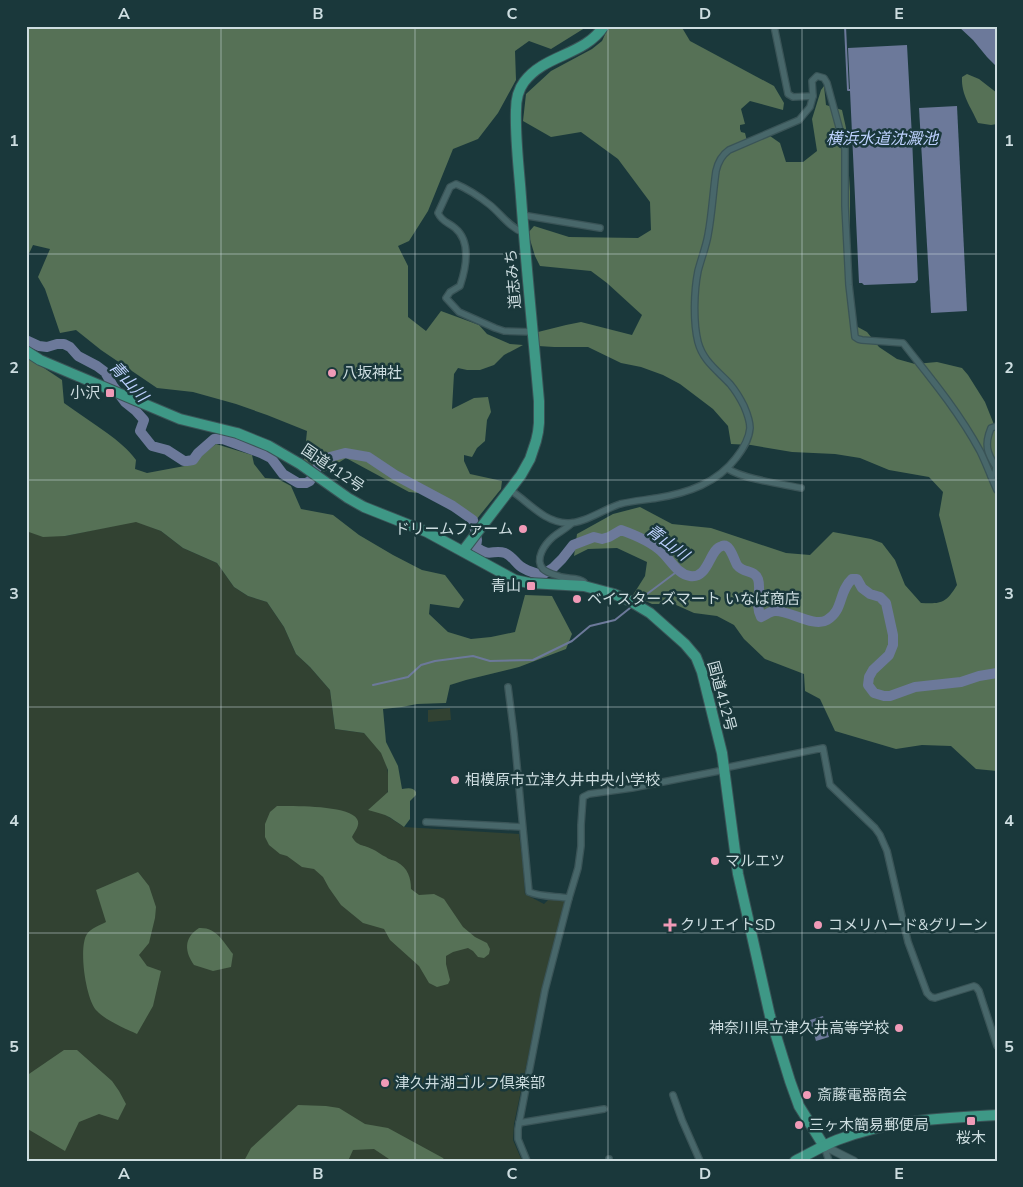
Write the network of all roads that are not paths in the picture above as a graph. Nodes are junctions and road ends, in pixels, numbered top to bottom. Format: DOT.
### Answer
graph roads {
  1 [pos="604,26"];
  2 [pos="774,26"];
  3 [pos="813,96"];
  4 [pos="522,216"];
  5 [pos="600,228"];
  6 [pos="524,233"];
  7 [pos="533,332"];
  8 [pos="26,351"];
  9 [pos="996,427"];
  10 [pos="728,469"];
  11 [pos="992,476"];
  12 [pos="801,488"];
  13 [pos="510,490"];
  14 [pos="997,490"];
  15 [pos="572,523"];
  16 [pos="463,551"];
  17 [pos="584,586"];
  18 [pos="508,687"];
  19 [pos="724,769"];
  20 [pos="426,822"];
  21 [pos="522,827"];
  22 [pos="569,898"];
  23 [pos="997,1046"];
  24 [pos="673,1096"];
  25 [pos="604,1109"];
  26 [pos="997,1115"];
  27 [pos="519,1123"];
  28 [pos="824,1146"];
  29 [pos="527,1161"];
  30 [pos="700,1161"];
  31 [pos="795,1161"];
  32 [pos="829,1161"];
  33 [pos="854,1161"];
  1 -- 4 [label="highway, 道志みち"];
  2 -- 3 [label="street"];
  3 -- 10 [label="street"];
  3 -- 11 [label="street"];
  4 -- 5 [label="street"];
  4 -- 6 [label="highway, 道志みち"];
  6 -- 7 [label="highway, 道志みち"];
  6 -- 7 [label="street"];
  7 -- 13 [label="highway, 道志みち"];
  8 -- 16 [label="highway, 国道412号"];
  9 -- 11 [label="street"];
  10 -- 12 [label="street"];
  10 -- 15 [label="street"];
  11 -- 14 [label="street"];
  13 -- 15 [label="street"];
  13 -- 16 [label="highway, 道志みち"];
  15 -- 17 [label="street"];
  16 -- 17 [label="highway, 国道412号"];
  17 -- 19 [label="highway, 国道412号"];
  18 -- 21 [label="street"];
  19 -- 22 [label="street"];
  19 -- 23 [label="street"];
  19 -- 28 [label="highway, 国道412号"];
  20 -- 21 [label="street"];
  21 -- 22 [label="street"];
  22 -- 27 [label="street"];
  24 -- 30 [label="street"];
  25 -- 27 [label="street"];
  26 -- 28 [label="highway"];
  27 -- 29 [label="street"];
  28 -- 31 [label="highway"];
  28 -- 32 [label="street"];
  28 -- 33 [label="street"];
}
